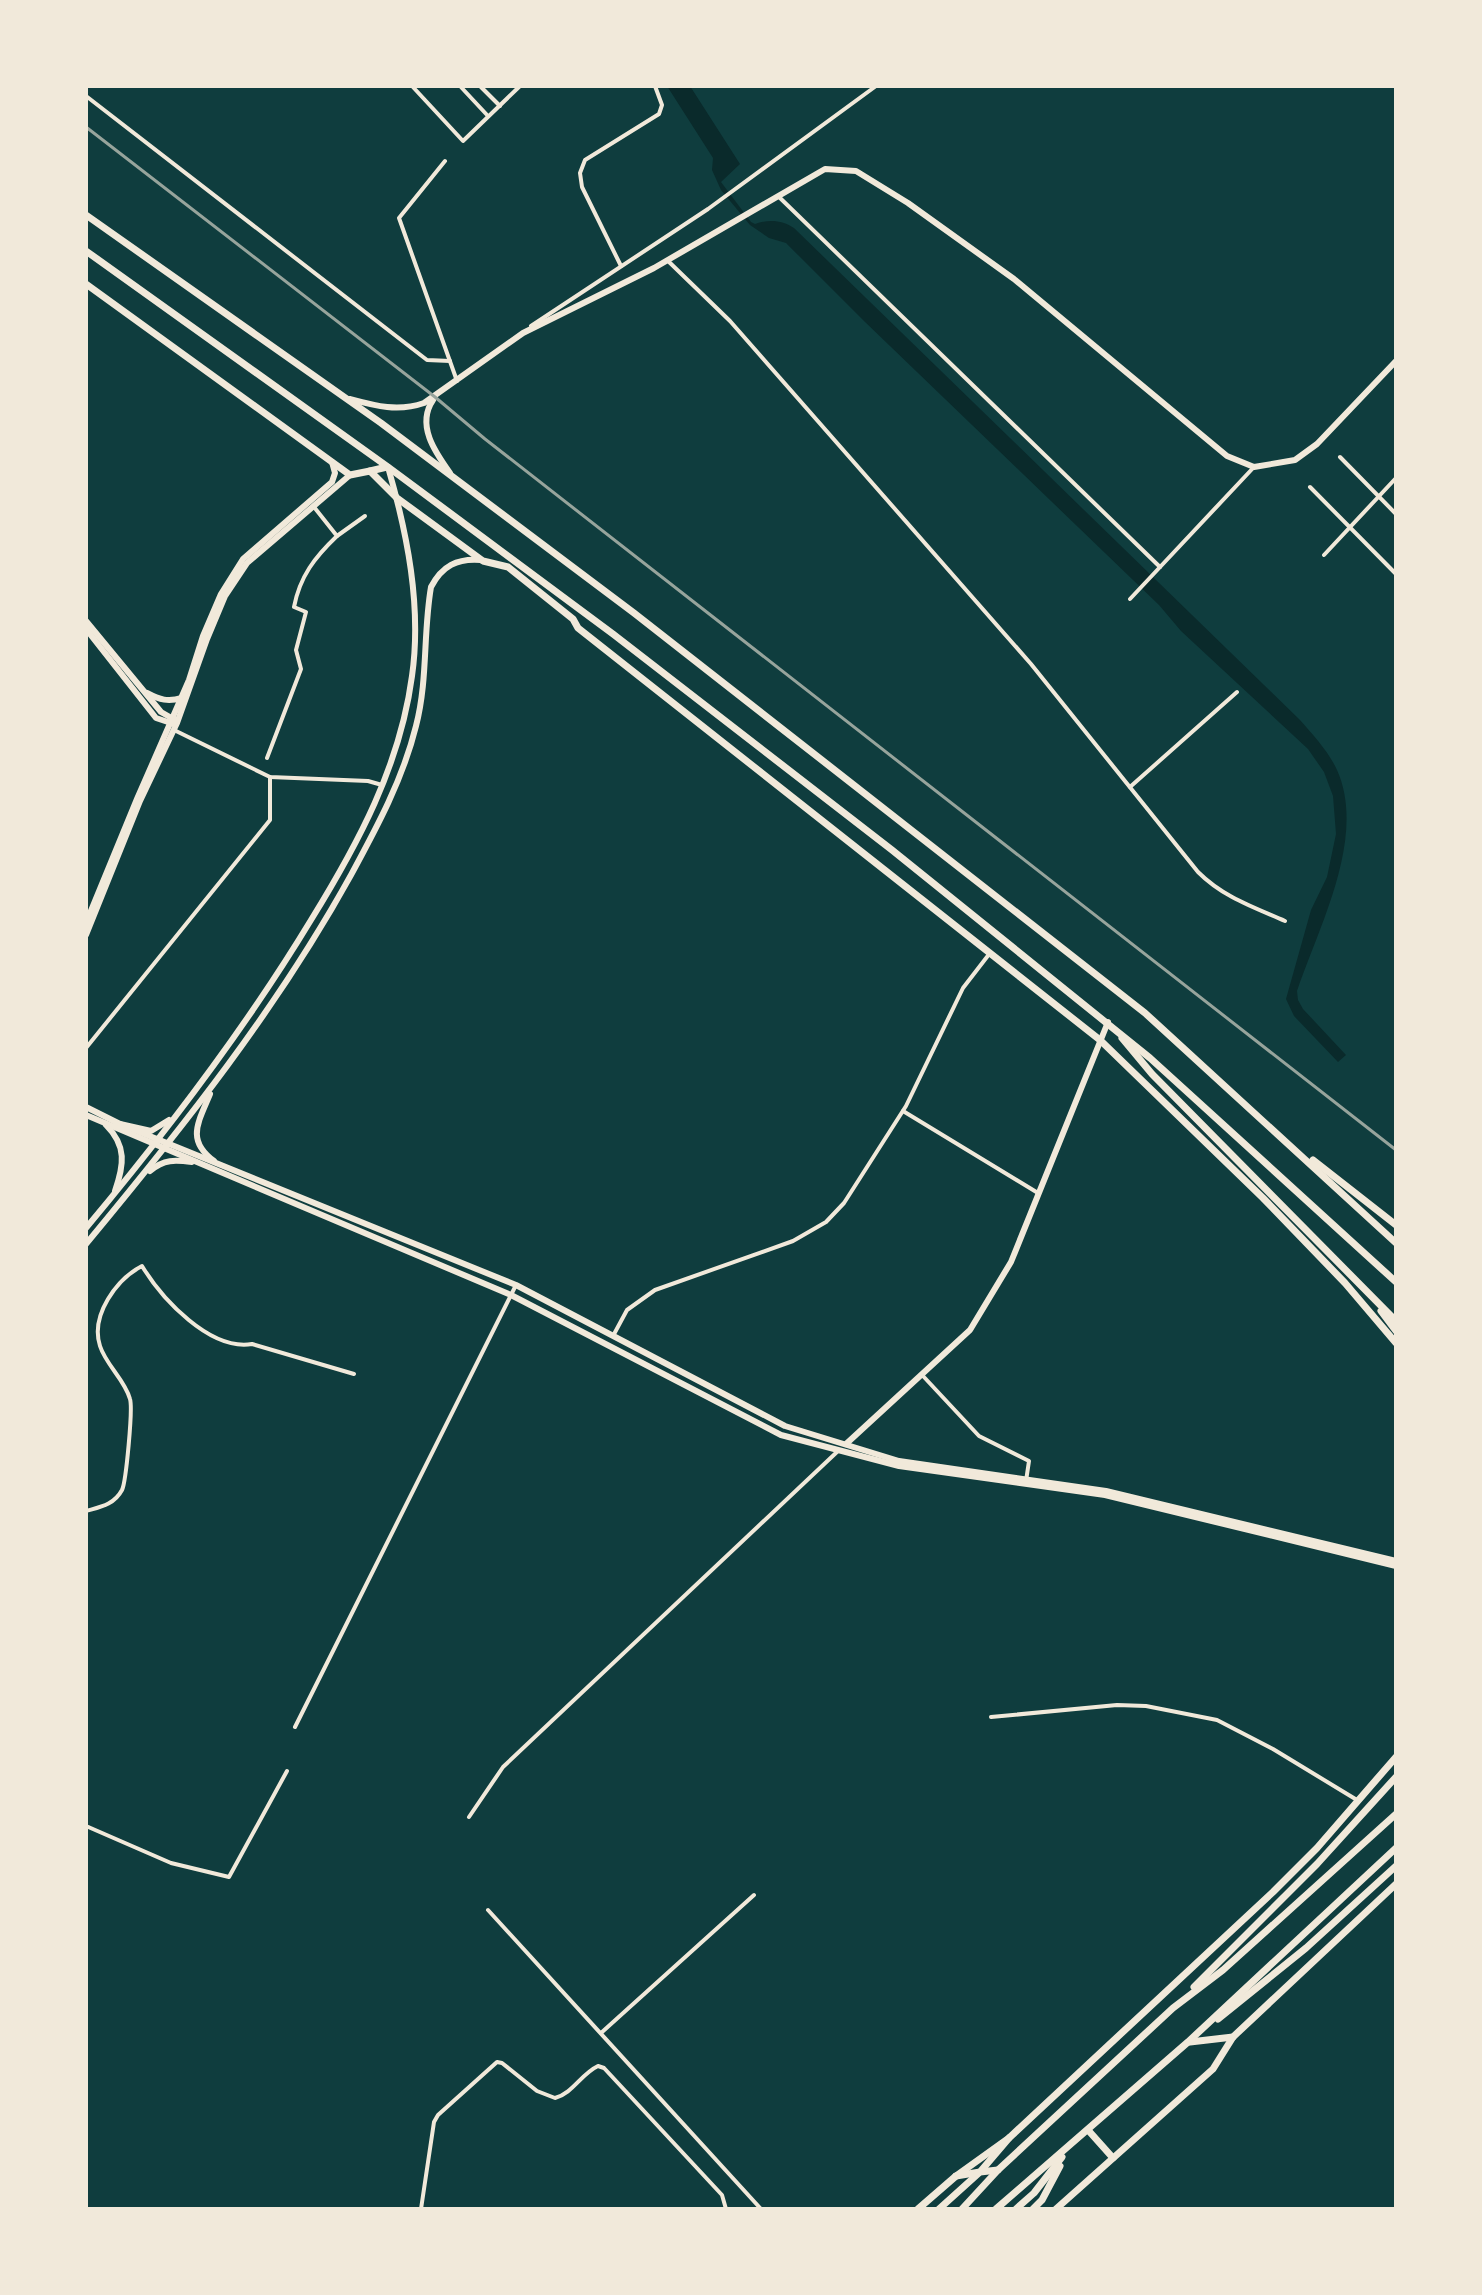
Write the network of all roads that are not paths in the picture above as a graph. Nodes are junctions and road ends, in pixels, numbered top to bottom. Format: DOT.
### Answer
graph roads {
  1 [pos="412,86"];
  2 [pos="460,86"];
  3 [pos="480,86"];
  4 [pos="520,86"];
  5 [pos="655,86"];
  6 [pos="876,86"];
  7 [pos="86,96"];
  8 [pos="500,106"];
  9 [pos="489,116"];
  10 [pos="445,161"];
  11 [pos="778,196"];
  12 [pos="86,215"];
  13 [pos="86,251"];
  14 [pos="667,260"];
  15 [pos="621,266"];
  16 [pos="86,284"];
  17 [pos="523,333"];
  18 [pos="450,361"];
  19 [pos="1396,361"];
  20 [pos="457,381"];
  21 [pos="435,397"];
  22 [pos="346,399"];
  23 [pos="1340,457"];
  24 [pos="332,462"];
  25 [pos="388,467"];
  26 [pos="1254,467"];
  27 [pos="370,471"];
  28 [pos="350,475"];
  29 [pos="1396,478"];
  30 [pos="455,479"];
  31 [pos="1310,487"];
  32 [pos="1379,497"];
  33 [pos="397,498"];
  34 [pos="313,505"];
  35 [pos="1396,514"];
  36 [pos="365,516"];
  37 [pos="1350,527"];
  38 [pos="337,536"];
  39 [pos="1324,555"];
  40 [pos="483,561"];
  41 [pos="243,564"];
  42 [pos="521,566"];
  43 [pos="508,567"];
  44 [pos="1158,569"];
  45 [pos="1396,574"];
  46 [pos="1130,599"];
  47 [pos="86,621"];
  48 [pos="86,629"];
  49 [pos="143,690"];
  50 [pos="1237,692"];
  51 [pos="182,698"];
  52 [pos="156,718"];
  53 [pos="174,724"];
  54 [pos="163,741"];
  55 [pos="267,758"];
  56 [pos="270,777"];
  57 [pos="384,786"];
  58 [pos="1130,787"];
  59 [pos="1285,921"];
  60 [pos="86,923"];
  61 [pos="86,935"];
  62 [pos="990,953"];
  63 [pos="1108,1022"];
  64 [pos="1100,1040"];
  65 [pos="86,1048"];
  66 [pos="212,1087"];
  67 [pos="86,1107"];
  68 [pos="903,1111"];
  69 [pos="178,1113"];
  70 [pos="86,1115"];
  71 [pos="120,1124"];
  72 [pos="106,1125"];
  73 [pos="1275,1130"];
  74 [pos="156,1142"];
  75 [pos="166,1147"];
  76 [pos="214,1161"];
  77 [pos="192,1162"];
  78 [pos="138,1181"];
  79 [pos="1039,1193"];
  80 [pos="113,1196"];
  81 [pos="1396,1225"];
  82 [pos="86,1228"];
  83 [pos="1396,1243"];
  84 [pos="86,1244"];
  85 [pos="1358,1281"];
  86 [pos="1396,1282"];
  87 [pos="516,1285"];
  88 [pos="511,1295"];
  89 [pos="1396,1321"];
  90 [pos="1396,1331"];
  91 [pos="613,1336"];
  92 [pos="1396,1343"];
  93 [pos="354,1374"];
  94 [pos="923,1376"];
  95 [pos="846,1444"];
  96 [pos="839,1450"];
  97 [pos="1026,1481"];
  98 [pos="86,1511"];
  99 [pos="1396,1564"];
  100 [pos="991,1717"];
  101 [pos="295,1727"];
  102 [pos="1396,1757"];
  103 [pos="287,1771"];
  104 [pos="1396,1774"];
  105 [pos="1359,1801"];
  106 [pos="1396,1814"];
  107 [pos="469,1817"];
  108 [pos="86,1826"];
  109 [pos="1396,1848"];
  110 [pos="1396,1866"];
  111 [pos="1396,1884"];
  112 [pos="754,1895"];
  113 [pos="488,1910"];
  114 [pos="1173,2008"];
  115 [pos="601,2033"];
  116 [pos="1233,2037"];
  117 [pos="1188,2042"];
  118 [pos="1088,2130"];
  119 [pos="1009,2138"];
  120 [pos="1071,2146"];
  121 [pos="1113,2158"];
  122 [pos="998,2170"];
  123 [pos="980,2172"];
  124 [pos="956,2176"];
  125 [pos="421,2209"];
  126 [pos="726,2209"];
  127 [pos="761,2209"];
  128 [pos="918,2209"];
  129 [pos="939,2209"];
  130 [pos="962,2209"];
  131 [pos="996,2209"];
  132 [pos="1016,2209"];
  133 [pos="1033,2209"];
  134 [pos="1056,2209"];
  1 -- 9 [label="street"];
  2 -- 9 [label="street"];
  3 -- 8 [label="street"];
  4 -- 8 [label="street"];
  5 -- 15 [label="street"];
  6 -- 15 [label="street"];
  7 -- 18 [label="street"];
  8 -- 9 [label="street"];
  10 -- 18 [label="street"];
  11 -- 14 [label="street"];
  11 -- 26 [label="street"];
  11 -- 44 [label="street"];
  12 -- 22 [label="main road"];
  13 -- 25 [label="main road"];
  14 -- 17 [label="street"];
  14 -- 58 [label="street"];
  15 -- 17 [label="street"];
  16 -- 24 [label="main road"];
  17 -- 20 [label="street"];
  18 -- 20 [label="street"];
  19 -- 26 [label="street"];
  20 -- 21 [label="street"];
  21 -- 22 [label="street"];
  21 -- 30 [label="street"];
  22 -- 30 [label="main road"];
  23 -- 32 [label="street"];
  24 -- 28 [label="main road"];
  24 -- 41 [label="street"];
  25 -- 27 [label="main road"];
  25 -- 33 [label="street"];
  25 -- 42 [label="main road"];
  26 -- 44 [label="street"];
  27 -- 28 [label="main road"];
  27 -- 33 [label="main road"];
  28 -- 34 [label="street"];
  29 -- 32 [label="street"];
  30 -- 73 [label="main road"];
  31 -- 37 [label="street"];
  32 -- 35 [label="street"];
  32 -- 37 [label="street"];
  33 -- 40 [label="main road"];
  33 -- 57 [label="street"];
  34 -- 38 [label="street"];
  34 -- 41 [label="street"];
  36 -- 38 [label="street"];
  37 -- 39 [label="street"];
  37 -- 45 [label="street"];
  38 -- 55 [label="street"];
  40 -- 43 [label="main road"];
  40 -- 66 [label="street"];
  41 -- 51 [label="street"];
  41 -- 53 [label="street"];
  42 -- 43 [label="main road"];
  42 -- 63 [label="main road"];
  43 -- 62 [label="main road"];
  44 -- 46 [label="street"];
  47 -- 49 [label="street"];
  48 -- 52 [label="street"];
  49 -- 51 [label="street"];
  49 -- 53 [label="street"];
  50 -- 58 [label="street"];
  51 -- 53 [label="street"];
  52 -- 53 [label="street"];
  52 -- 54 [label="street"];
  53 -- 54 [label="street"];
  53 -- 56 [label="street"];
  53 -- 61 [label="street"];
  54 -- 60 [label="street"];
  56 -- 57 [label="street"];
  56 -- 65 [label="street"];
  57 -- 69 [label="street"];
  58 -- 59 [label="street"];
  62 -- 64 [label="main road"];
  62 -- 68 [label="street"];
  63 -- 64 [label="street"];
  63 -- 85 [label="main road"];
  63 -- 86 [label="main road"];
  64 -- 79 [label="street"];
  64 -- 92 [label="main road"];
  66 -- 75 [label="street"];
  66 -- 76 [label="street"];
  67 -- 71 [label="street"];
  68 -- 79 [label="street"];
  68 -- 91 [label="street"];
  69 -- 71 [label="street"];
  69 -- 74 [label="street"];
  70 -- 72 [label="street"];
  71 -- 74 [label="street"];
  72 -- 74 [label="street"];
  72 -- 80 [label="street"];
  73 -- 81 [label="main road"];
  73 -- 83 [label="main road"];
  74 -- 75 [label="street"];
  74 -- 80 [label="street"];
  75 -- 76 [label="street"];
  75 -- 77 [label="street"];
  75 -- 78 [label="street"];
  76 -- 87 [label="street"];
  77 -- 78 [label="street"];
  77 -- 88 [label="street"];
  78 -- 84 [label="street"];
  79 -- 94 [label="street"];
  80 -- 82 [label="street"];
  85 -- 89 [label="main road"];
  85 -- 90 [label="main road"];
  87 -- 88 [label="street"];
  87 -- 91 [label="street"];
  88 -- 96 [label="street"];
  88 -- 101 [label="street"];
  91 -- 95 [label="street"];
  93 -- 98 [label="street"];
  94 -- 95 [label="street"];
  94 -- 97 [label="street"];
  95 -- 96 [label="street"];
  95 -- 97 [label="street"];
  96 -- 97 [label="street"];
  96 -- 107 [label="street"];
  97 -- 99 [label="street"];
  100 -- 105 [label="street"];
  102 -- 105 [label="main road"];
  103 -- 108 [label="street"];
  104 -- 114 [label="main road"];
  105 -- 119 [label="main road"];
  106 -- 114 [label="main road"];
  109 -- 117 [label="main road"];
  110 -- 117 [label="main road"];
  111 -- 116 [label="main road"];
  112 -- 115 [label="street"];
  113 -- 115 [label="street"];
  114 -- 122 [label="main road"];
  115 -- 127 [label="street"];
  116 -- 117 [label="main road"];
  116 -- 121 [label="main road"];
  117 -- 118 [label="main road"];
  118 -- 120 [label="main road"];
  118 -- 121 [label="main road"];
  119 -- 123 [label="main road"];
  119 -- 124 [label="main road"];
  120 -- 131 [label="main road"];
  120 -- 132 [label="main road"];
  120 -- 133 [label="main road"];
  121 -- 134 [label="main road"];
  122 -- 123 [label="main road"];
  122 -- 130 [label="main road"];
  123 -- 124 [label="main road"];
  123 -- 129 [label="main road"];
  124 -- 128 [label="main road"];
  125 -- 126 [label="street"];
}
